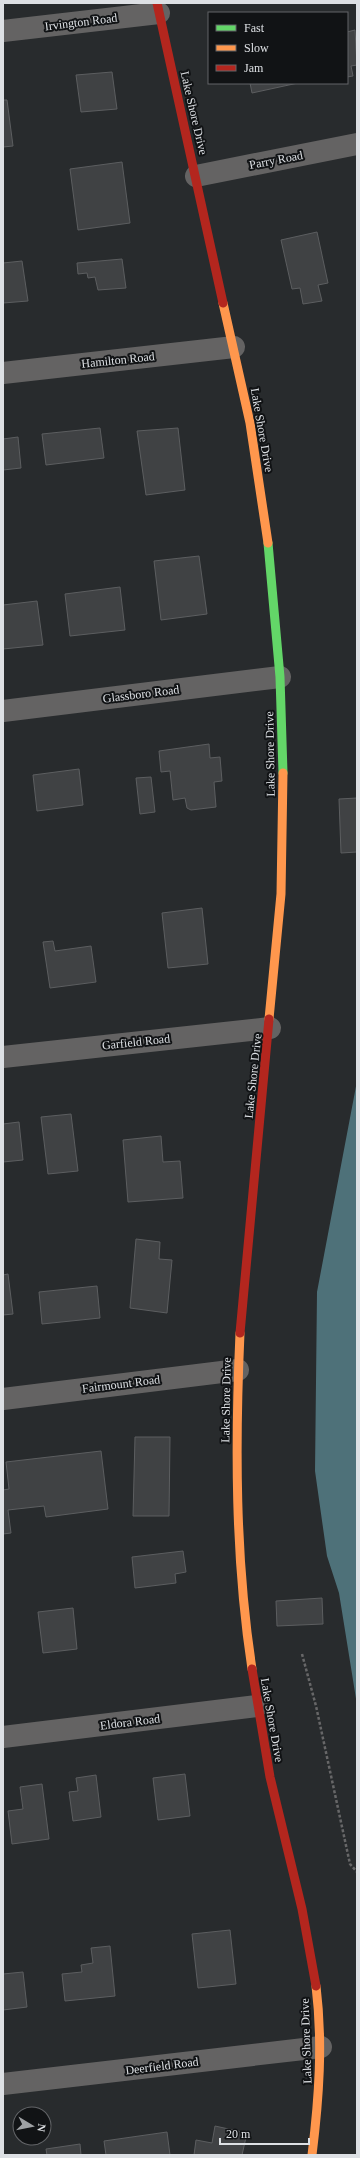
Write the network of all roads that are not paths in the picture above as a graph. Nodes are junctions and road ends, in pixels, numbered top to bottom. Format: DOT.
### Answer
graph roads {
  1 [pos="158,8"];
  2 [pos="3,31"];
  3 [pos="357,144"];
  4 [pos="196,176"];
  5 [pos="234,347"];
  6 [pos="3,373"];
  7 [pos="280,677"];
  8 [pos="3,711"];
  9 [pos="270,1028"];
  10 [pos="3,1057"];
  11 [pos="238,1370"];
  12 [pos="3,1399"];
  13 [pos="257,1706"];
  14 [pos="3,1737"];
  15 [pos="320,2047"];
  16 [pos="3,2084"];
  17 [pos="312,2155"];
  1 -- 2 [label="street, Irvington Road"];
  1 -- 4 [label="street, Lake Shore Drive"];
  3 -- 4 [label="street, Parry Road"];
  4 -- 5 [label="street, Lake Shore Drive"];
  5 -- 6 [label="street, Hamilton Road"];
  5 -- 7 [label="street, Lake Shore Drive"];
  7 -- 8 [label="street, Glassboro Road"];
  7 -- 9 [label="street, Lake Shore Drive"];
  9 -- 10 [label="street, Garfield Road"];
  9 -- 11 [label="street, Lake Shore Drive"];
  11 -- 12 [label="street, Fairmount Road"];
  11 -- 13 [label="street, Lake Shore Drive"];
  13 -- 14 [label="street, Eldora Road"];
  13 -- 15 [label="street, Lake Shore Drive"];
  15 -- 16 [label="street, Deerfield Road"];
  15 -- 17 [label="street, Lake Shore Drive"];
}
